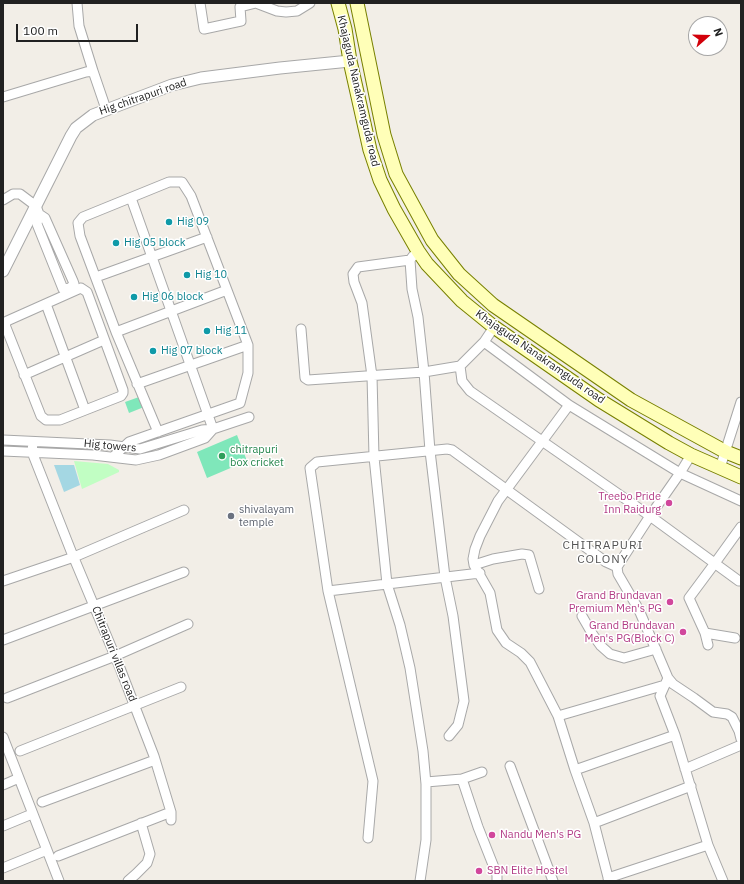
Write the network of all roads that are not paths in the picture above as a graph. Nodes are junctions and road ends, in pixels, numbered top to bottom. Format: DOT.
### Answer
graph roads {
  1 [pos="77,3"];
  2 [pos="200,3"];
  3 [pos="256,3"];
  4 [pos="310,3"];
  5 [pos="338,3"];
  6 [pos="356,3"];
  7 [pos="350,61"];
  8 [pos="93,71"];
  9 [pos="3,97"];
  10 [pos="106,109"];
  11 [pos="130,198"];
  12 [pos="3,200"];
  13 [pos="37,210"];
  14 [pos="207,237"];
  15 [pos="414,255"];
  16 [pos="152,256"];
  17 [pos="3,271"];
  18 [pos="96,277"];
  19 [pos="70,290"];
  20 [pos="227,290"];
  21 [pos="46,304"];
  22 [pos="172,311"];
  23 [pos="494,327"];
  24 [pos="301,329"];
  25 [pos="116,332"];
  26 [pos="104,340"];
  27 [pos="484,342"];
  28 [pos="248,345"];
  29 [pos="65,356"];
  30 [pos="191,365"];
  31 [pos="460,366"];
  32 [pos="424,372"];
  33 [pos="24,375"];
  34 [pos="372,376"];
  35 [pos="137,384"];
  36 [pos="741,402"];
  37 [pos="569,405"];
  38 [pos="85,410"];
  39 [pos="208,414"];
  40 [pos="739,416"];
  41 [pos="249,417"];
  42 [pos="214,429"];
  43 [pos="158,432"];
  44 [pos="731,435"];
  45 [pos="741,438"];
  46 [pos="3,440"];
  47 [pos="542,441"];
  48 [pos="33,442"];
  49 [pos="125,447"];
  50 [pos="3,451"];
  51 [pos="32,452"];
  52 [pos="430,452"];
  53 [pos="726,452"];
  54 [pos="691,455"];
  55 [pos="113,457"];
  56 [pos="374,457"];
  57 [pos="741,458"];
  58 [pos="720,468"];
  59 [pos="680,473"];
  60 [pos="741,477"];
  61 [pos="506,490"];
  62 [pos="741,501"];
  63 [pos="184,510"];
  64 [pos="650,516"];
  65 [pos="741,526"];
  66 [pos="74,557"];
  67 [pos="716,563"];
  68 [pos="474,564"];
  69 [pos="616,567"];
  70 [pos="184,572"];
  71 [pos="480,574"];
  72 [pos="445,577"];
  73 [pos="3,581"];
  74 [pos="739,581"];
  75 [pos="387,584"];
  76 [pos="539,589"];
  77 [pos="328,591"];
  78 [pos="94,606"];
  79 [pos="582,616"];
  80 [pos="188,624"];
  81 [pos="705,633"];
  82 [pos="735,638"];
  83 [pos="3,640"];
  84 [pos="708,645"];
  85 [pos="656,649"];
  86 [pos="115,656"];
  87 [pos="667,681"];
  88 [pos="180,687"];
  89 [pos="7,698"];
  90 [pos="135,706"];
  91 [pos="558,716"];
  92 [pos="675,735"];
  93 [pos="449,736"];
  94 [pos="4,740"];
  95 [pos="741,740"];
  96 [pos="741,744"];
  97 [pos="20,751"];
  98 [pos="155,760"];
  99 [pos="510,766"];
  100 [pos="685,769"];
  101 [pos="575,770"];
  102 [pos="482,772"];
  103 [pos="19,778"];
  104 [pos="462,779"];
  105 [pos="426,782"];
  106 [pos="3,785"];
  107 [pos="691,786"];
  108 [pos="42,802"];
  109 [pos="32,814"];
  110 [pos="142,823"];
  111 [pos="594,823"];
  112 [pos="3,826"];
  113 [pos="368,838"];
  114 [pos="708,845"];
  115 [pos="47,850"];
  116 [pos="58,856"];
  117 [pos="3,868"];
  118 [pos="608,880"];
  119 [pos="59,881"];
  120 [pos="128,881"];
  121 [pos="420,881"];
  122 [pos="497,881"];
  123 [pos="553,881"];
  124 [pos="723,881"];
  1 -- 8 [label="street"];
  2 -- 3 [label="street"];
  3 -- 4 [label="street"];
  5 -- 7 [label="main road, Khajaguda Nanakramguda road"];
  6 -- 53 [label="main road, Khajaguda Nanakramguda road"];
  7 -- 10 [label="street, Hig chitrapuri road"];
  7 -- 15 [label="main road, Khajaguda Nanakramguda road"];
  8 -- 9 [label="street"];
  8 -- 10 [label="street"];
  10 -- 13 [label="street, Hig chitrapuri road"];
  11 -- 14 [label="street"];
  11 -- 16 [label="street"];
  11 -- 18 [label="street"];
  12 -- 13 [label="street"];
  13 -- 17 [label="street, Hig chitrapuri road"];
  13 -- 19 [label="street"];
  14 -- 16 [label="street"];
  14 -- 20 [label="street"];
  15 -- 23 [label="main road, Khajaguda Nanakramguda road"];
  15 -- 32 [label="street"];
  15 -- 34 [label="street"];
  16 -- 18 [label="street"];
  16 -- 22 [label="street"];
  18 -- 25 [label="street"];
  19 -- 21 [label="street"];
  19 -- 26 [label="street"];
  20 -- 22 [label="street"];
  20 -- 28 [label="street"];
  21 -- 29 [label="street"];
  21 -- 33 [label="street"];
  22 -- 25 [label="street"];
  22 -- 30 [label="street"];
  23 -- 27 [label="street"];
  23 -- 54 [label="main road, Khajaguda Nanakramguda road"];
  24 -- 34 [label="street"];
  25 -- 35 [label="street"];
  26 -- 29 [label="street"];
  26 -- 38 [label="street"];
  27 -- 31 [label="street"];
  27 -- 37 [label="street"];
  28 -- 30 [label="street"];
  28 -- 39 [label="street"];
  29 -- 33 [label="street"];
  29 -- 38 [label="street"];
  30 -- 35 [label="street"];
  30 -- 39 [label="street"];
  31 -- 32 [label="street"];
  31 -- 47 [label="street"];
  32 -- 34 [label="street"];
  32 -- 52 [label="street"];
  33 -- 38 [label="street"];
  34 -- 56 [label="street"];
  35 -- 43 [label="street"];
  36 -- 40 [label="street"];
  37 -- 47 [label="street"];
  37 -- 59 [label="street"];
  39 -- 42 [label="street"];
  39 -- 43 [label="street"];
  40 -- 44 [label="street"];
  41 -- 42 [label="street"];
  42 -- 49 [label="street, Hig towers"];
  42 -- 55 [label="street"];
  43 -- 49 [label="street"];
  44 -- 45 [label="street"];
  44 -- 53 [label="street"];
  46 -- 48 [label="street, Hig towers"];
  47 -- 61 [label="street"];
  47 -- 64 [label="street"];
  48 -- 49 [label="street, Hig towers"];
  48 -- 51 [label="street"];
  49 -- 55 [label="street"];
  50 -- 51 [label="street"];
  51 -- 55 [label="street"];
  51 -- 66 [label="street, Chitrapuri villas road"];
  52 -- 56 [label="street"];
  52 -- 61 [label="street"];
  52 -- 72 [label="street"];
  53 -- 57 [label="main road, Khajaguda Nanakramguda road"];
  53 -- 58 [label="street"];
  54 -- 58 [label="main road, Khajaguda Nanakramguda road"];
  54 -- 59 [label="street"];
  56 -- 75 [label="street"];
  56 -- 77 [label="street"];
  58 -- 60 [label="main road, Khajaguda Nanakramguda road"];
  59 -- 62 [label="street"];
  59 -- 64 [label="street"];
  61 -- 68 [label="street"];
  61 -- 69 [label="street"];
  63 -- 66 [label="street"];
  64 -- 67 [label="street"];
  64 -- 69 [label="street"];
  65 -- 67 [label="street"];
  66 -- 73 [label="street"];
  66 -- 78 [label="street, Chitrapuri villas road"];
  67 -- 74 [label="street"];
  67 -- 81 [label="street"];
  68 -- 71 [label="street"];
  68 -- 76 [label="street"];
  69 -- 85 [label="street"];
  70 -- 78 [label="street"];
  71 -- 72 [label="street"];
  71 -- 91 [label="street"];
  72 -- 75 [label="street"];
  72 -- 93 [label="street"];
  75 -- 77 [label="street"];
  75 -- 105 [label="street"];
  77 -- 113 [label="street"];
  78 -- 83 [label="street"];
  78 -- 86 [label="street, Chitrapuri villas road"];
  79 -- 85 [label="street"];
  80 -- 86 [label="street"];
  81 -- 82 [label="street"];
  81 -- 84 [label="street"];
  85 -- 87 [label="street"];
  86 -- 89 [label="street"];
  86 -- 90 [label="street, Chitrapuri villas road"];
  87 -- 91 [label="street"];
  87 -- 92 [label="street"];
  87 -- 95 [label="street"];
  88 -- 90 [label="street"];
  90 -- 97 [label="street"];
  90 -- 98 [label="street, Chitrapuri villas road"];
  91 -- 101 [label="street"];
  92 -- 100 [label="street"];
  92 -- 101 [label="street"];
  94 -- 103 [label="street"];
  96 -- 100 [label="street"];
  98 -- 108 [label="street"];
  98 -- 110 [label="street, Chitrapuri villas road"];
  99 -- 123 [label="street"];
  100 -- 107 [label="street"];
  101 -- 111 [label="street"];
  102 -- 104 [label="street"];
  103 -- 106 [label="street"];
  103 -- 109 [label="street"];
  104 -- 105 [label="street"];
  104 -- 122 [label="street"];
  105 -- 121 [label="street"];
  107 -- 111 [label="street"];
  107 -- 114 [label="street"];
  109 -- 112 [label="street"];
  109 -- 115 [label="street"];
  110 -- 116 [label="street"];
  110 -- 120 [label="street"];
  111 -- 118 [label="street"];
  114 -- 118 [label="street"];
  114 -- 124 [label="street"];
  115 -- 117 [label="street"];
  115 -- 119 [label="street"];
}
